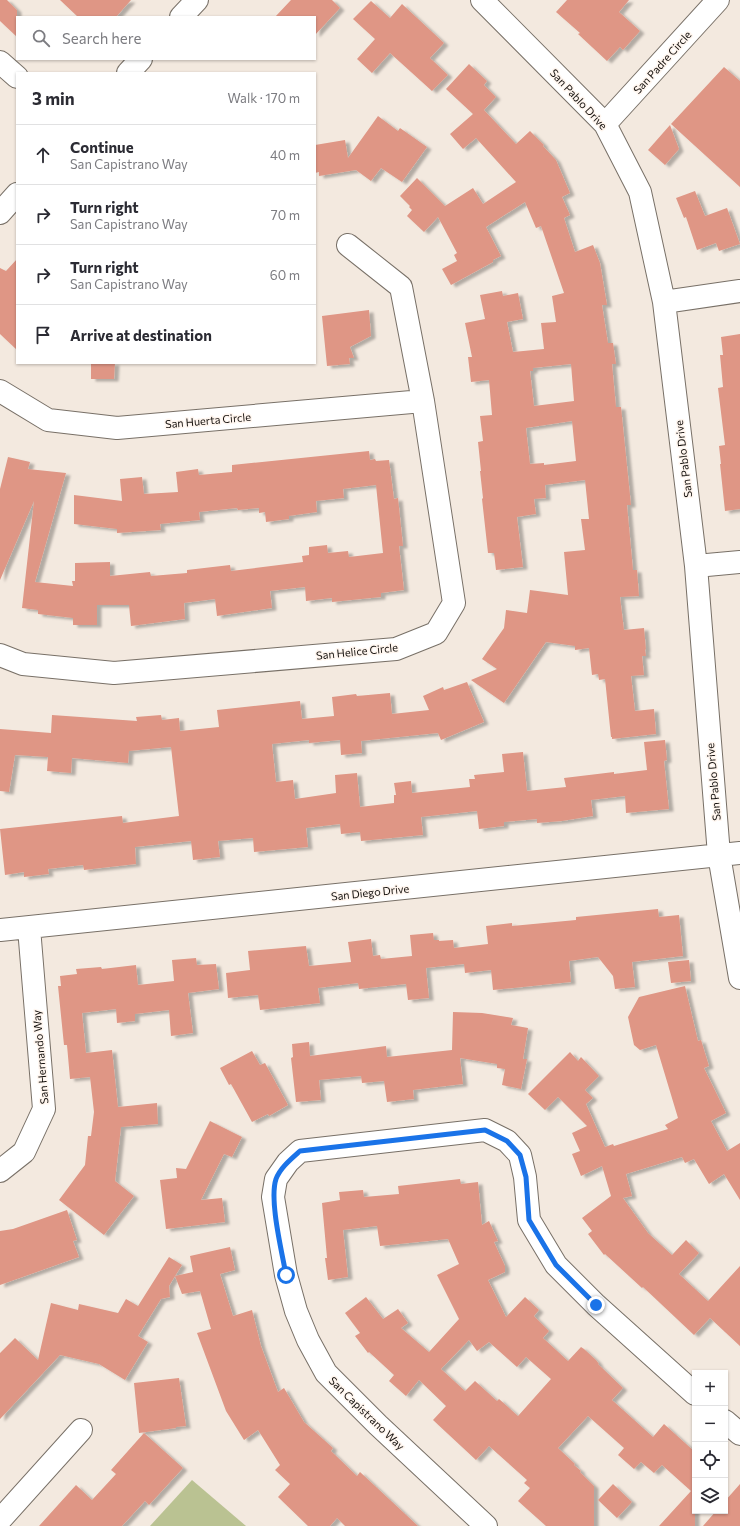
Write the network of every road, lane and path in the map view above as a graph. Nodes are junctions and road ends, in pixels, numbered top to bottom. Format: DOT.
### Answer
graph roads {
  1 [pos="197,0"];
  2 [pos="482,0"];
  3 [pos="718,0"];
  4 [pos="182,16"];
  5 [pos="140,60"];
  6 [pos="0,62"];
  7 [pos="129,72"];
  8 [pos="16,76"];
  9 [pos="605,124"];
  10 [pos="16,195"];
  11 [pos="0,213"];
  12 [pos="348,245"];
  13 [pos="740,291"];
  14 [pos="664,302"];
  15 [pos="0,391"];
  16 [pos="423,401"];
  17 [pos="740,562"];
  18 [pos="696,566"];
  19 [pos="0,655"];
  20 [pos="730,854"];
  21 [pos="29,928"];
  22 [pos="0,930"];
  23 [pos="740,978"];
  24 [pos="0,1171"];
  25 [pos="692,1391"];
  26 [pos="728,1424"];
  27 [pos="80,1430"];
  28 [pos="740,1434"];
  29 [pos="0,1520"];
  30 [pos="486,1526"];
  1 -- 4 [label="street"];
  2 -- 9 [label="street, San Pablo Drive"];
  3 -- 9 [label="street, San Padre Circle"];
  5 -- 7 [label="street"];
  6 -- 8 [label="street"];
  9 -- 14 [label="street, San Pablo Drive"];
  10 -- 11 [label="street"];
  12 -- 16 [label="street, San Helice Circle"];
  13 -- 14 [label="street"];
  14 -- 18 [label="street, San Pablo Drive"];
  15 -- 16 [label="street, San Huerta Circle"];
  16 -- 19 [label="street, San Helice Circle"];
  17 -- 18 [label="street"];
  18 -- 20 [label="street, San Pablo Drive"];
  20 -- 21 [label="street, San Diego Drive"];
  20 -- 23 [label="street, San Pablo Drive"];
  21 -- 22 [label="street, San Diego Drive"];
  21 -- 24 [label="street, San Hernando Way"];
  25 -- 30 [label="street, San Capistrano Way"];
  26 -- 28 [label="street"];
  27 -- 29 [label="street"];
}
